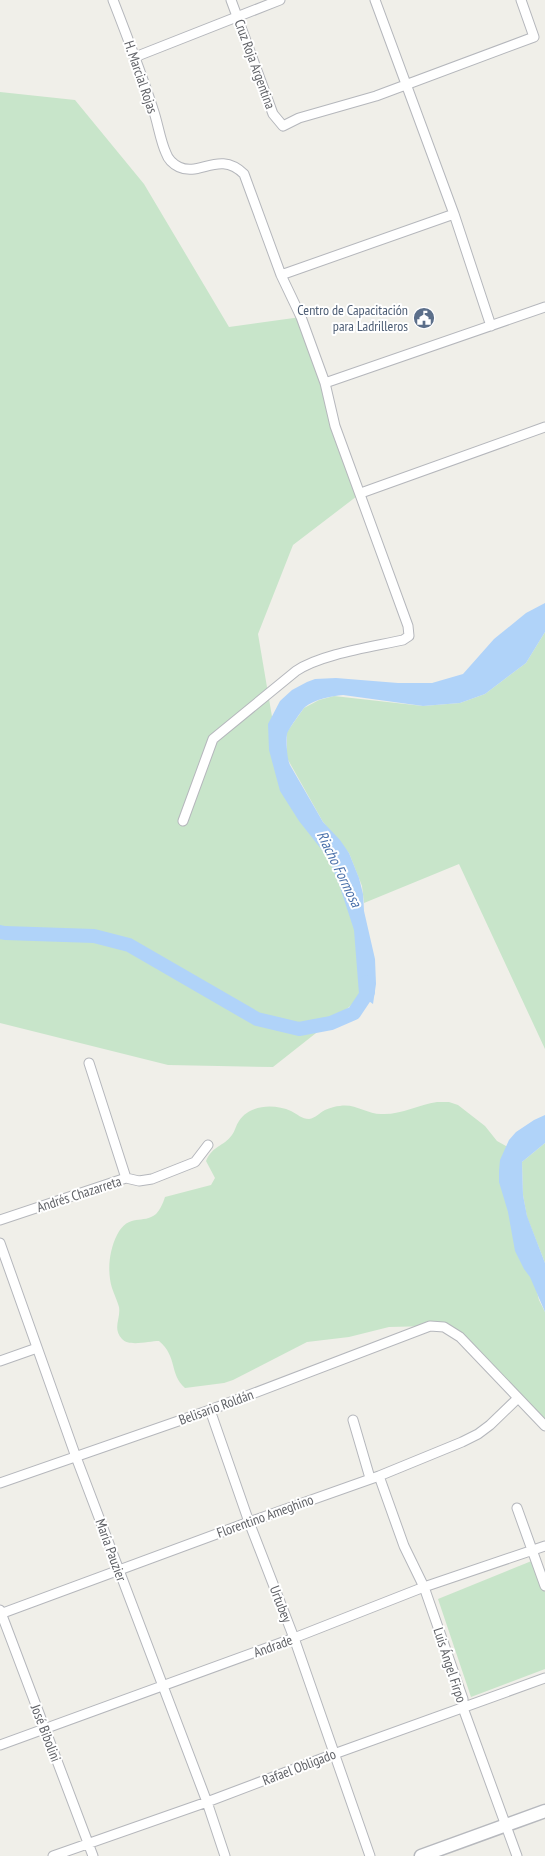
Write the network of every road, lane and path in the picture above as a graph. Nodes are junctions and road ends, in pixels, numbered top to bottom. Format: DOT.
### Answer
graph roads {
  1 [pos="114,0"];
  2 [pos="231,0"];
  3 [pos="280,0"];
  4 [pos="375,0"];
  5 [pos="521,0"];
  6 [pos="237,16"];
  7 [pos="136,57"];
  8 [pos="406,85"];
  9 [pos="454,214"];
  10 [pos="281,275"];
  11 [pos="545,308"];
  12 [pos="491,326"];
  13 [pos="325,383"];
  14 [pos="545,427"];
  15 [pos="361,493"];
  16 [pos="183,821"];
  17 [pos="89,1063"];
  18 [pos="208,1145"];
  19 [pos="126,1178"];
  20 [pos="0,1220"];
  21 [pos="0,1244"];
  22 [pos="37,1348"];
  23 [pos="0,1361"];
  24 [pos="518,1398"];
  25 [pos="210,1410"];
  26 [pos="353,1420"];
  27 [pos="545,1426"];
  28 [pos="76,1457"];
  29 [pos="375,1477"];
  30 [pos="0,1483"];
  31 [pos="517,1508"];
  32 [pos="249,1522"];
  33 [pos="545,1546"];
  34 [pos="532,1550"];
  35 [pos="118,1570"];
  36 [pos="545,1586"];
  37 [pos="424,1587"];
  38 [pos="0,1613"];
  39 [pos="294,1638"];
  40 [pos="545,1678"];
  41 [pos="162,1686"];
  42 [pos="463,1708"];
  43 [pos="44,1729"];
  44 [pos="0,1745"];
  45 [pos="334,1754"];
  46 [pos="206,1802"];
  47 [pos="545,1812"];
  48 [pos="506,1826"];
  49 [pos="89,1843"];
  50 [pos="53,1856"];
  51 [pos="94,1856"];
  52 [pos="225,1856"];
  53 [pos="370,1856"];
  54 [pos="421,1856"];
  55 [pos="517,1856"];
  1 -- 7 [label="street, H. Marcial Rojas"];
  2 -- 6 [label="street, Cruz Roja Argentina"];
  3 -- 6 [label="street"];
  4 -- 8 [label="street"];
  5 -- 8 [label="street"];
  6 -- 7 [label="street"];
  6 -- 8 [label="street, Cruz Roja Argentina"];
  7 -- 10 [label="street, H. Marcial Rojas"];
  8 -- 9 [label="street"];
  9 -- 10 [label="street"];
  9 -- 12 [label="street"];
  10 -- 13 [label="street"];
  11 -- 12 [label="street"];
  12 -- 13 [label="street"];
  13 -- 15 [label="street"];
  14 -- 15 [label="street"];
  15 -- 16 [label="street"];
  17 -- 19 [label="street"];
  18 -- 19 [label="street, Andrés Chazarreta"];
  19 -- 20 [label="street, Andrés Chazarreta"];
  21 -- 22 [label="street, María Pauzier"];
  22 -- 23 [label="street"];
  22 -- 28 [label="street, María Pauzier"];
  24 -- 25 [label="street, Belisario Roldán"];
  24 -- 27 [label="street"];
  24 -- 29 [label="street, Florentino Ameghino"];
  25 -- 28 [label="street, Belisario Roldán"];
  25 -- 32 [label="street, Urtubey"];
  26 -- 29 [label="street, Luis Ángel Firpo"];
  28 -- 30 [label="street, Belisario Roldán"];
  28 -- 35 [label="street, María Pauzier"];
  29 -- 32 [label="street, Florentino Ameghino"];
  29 -- 37 [label="street, Luis Ángel Firpo"];
  31 -- 34 [label="street"];
  32 -- 35 [label="street, Florentino Ameghino"];
  32 -- 39 [label="street, Urtubey"];
  33 -- 34 [label="street, Andrade"];
  34 -- 36 [label="street"];
  34 -- 37 [label="street, Andrade"];
  35 -- 38 [label="street, Florentino Ameghino"];
  35 -- 41 [label="street, María Pauzier"];
  37 -- 39 [label="street, Andrade"];
  37 -- 42 [label="street, Luis Ángel Firpo"];
  38 -- 43 [label="street, José Bibolini"];
  39 -- 41 [label="street, Andrade"];
  39 -- 45 [label="street, Urtubey"];
  40 -- 42 [label="street, Rafael Obligado"];
  41 -- 43 [label="street, Andrade"];
  41 -- 46 [label="street, María Pauzier"];
  42 -- 45 [label="street, Rafael Obligado"];
  42 -- 48 [label="street, Luis Ángel Firpo"];
  43 -- 44 [label="street, Andrade"];
  43 -- 49 [label="street, José Bibolini"];
  45 -- 46 [label="street, Rafael Obligado"];
  45 -- 53 [label="street, Urtubey"];
  46 -- 49 [label="street, Rafael Obligado"];
  46 -- 52 [label="street, María Pauzier"];
  47 -- 48 [label="main road"];
  48 -- 54 [label="main road"];
  48 -- 55 [label="street, Luis Ángel Firpo"];
  49 -- 50 [label="street, Rafael Obligado"];
  49 -- 51 [label="street, José Bibolini"];
}
